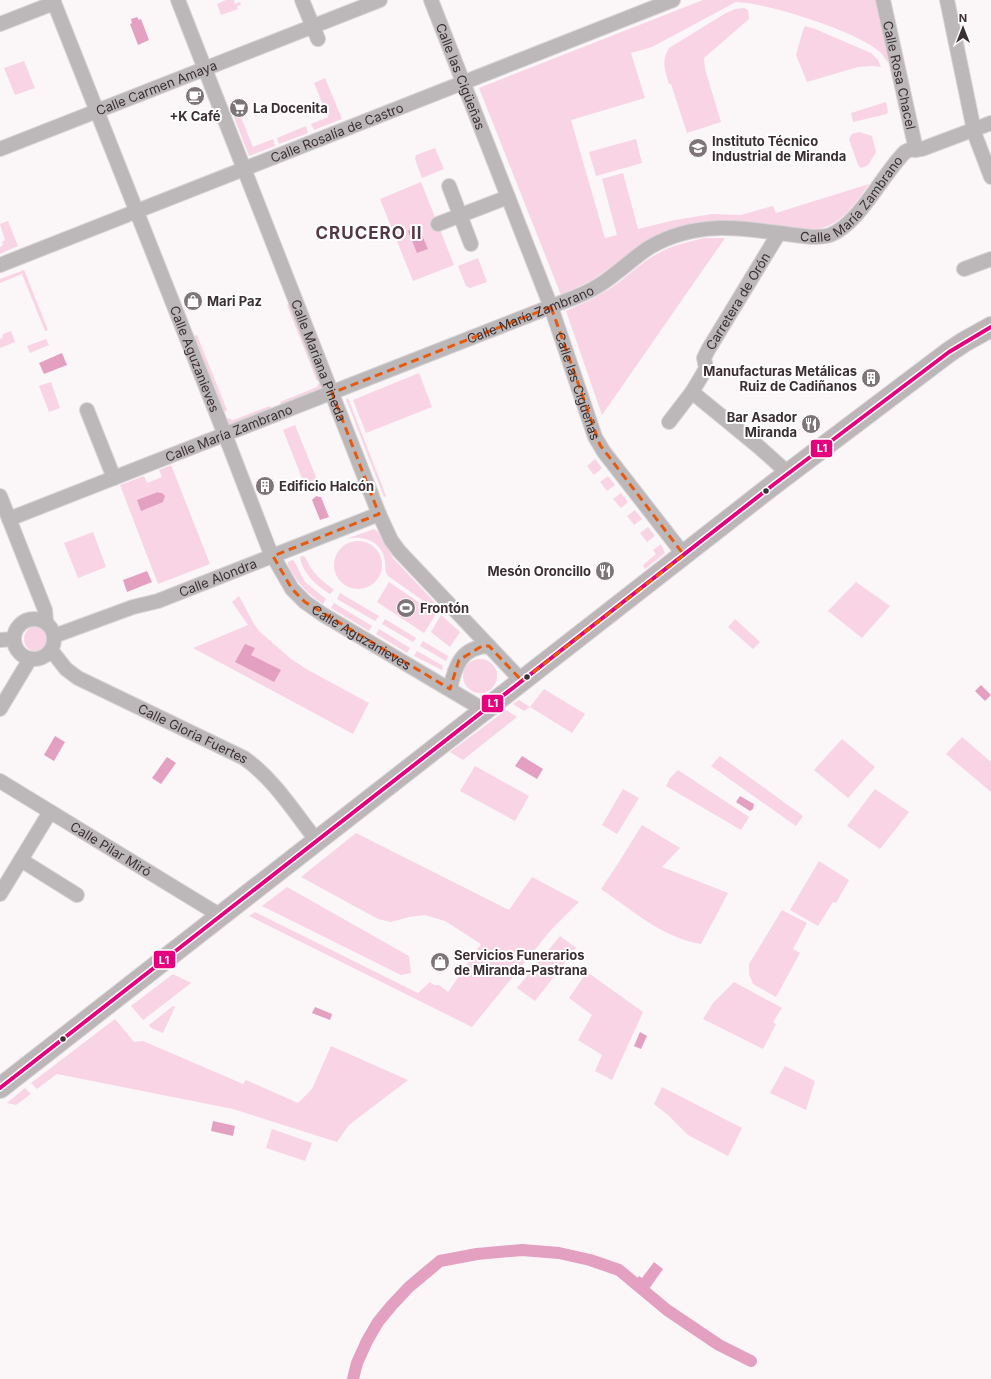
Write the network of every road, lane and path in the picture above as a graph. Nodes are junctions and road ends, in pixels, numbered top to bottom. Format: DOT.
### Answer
graph roads {
  1 [pos="178,0"];
  2 [pos="302,0"];
  3 [pos="380,0"];
  4 [pos="430,0"];
  5 [pos="673,0"];
  6 [pos="883,0"];
  7 [pos="946,0"];
  8 [pos="54,2"];
  9 [pos="0,24"];
  10 [pos="315,33"];
  11 [pos="205,69"];
  12 [pos="464,82"];
  13 [pos="97,111"];
  14 [pos="991,123"];
  15 [pos="974,130"];
  16 [pos="0,149"];
  17 [pos="916,150"];
  18 [pos="244,169"];
  19 [pos="991,177"];
  20 [pos="449,186"];
  21 [pos="508,197"];
  22 [pos="137,211"];
  23 [pos="460,215"];
  24 [pos="438,224"];
  25 [pos="779,233"];
  26 [pos="471,244"];
  27 [pos="991,259"];
  28 [pos="0,265"];
  29 [pos="964,269"];
  30 [pos="552,307"];
  31 [pos="991,328"];
  32 [pos="692,392"];
  33 [pos="332,393"];
  34 [pos="87,410"];
  35 [pos="669,422"];
  36 [pos="225,434"];
  37 [pos="788,474"];
  38 [pos="114,478"];
  39 [pos="0,496"];
  40 [pos="379,514"];
  41 [pos="9,519"];
  42 [pos="684,555"];
  43 [pos="273,556"];
  44 [pos="45,616"];
  45 [pos="54,636"];
  46 [pos="0,640"];
  47 [pos="14,640"];
  48 [pos="489,646"];
  49 [pos="51,650"];
  50 [pos="30,659"];
  51 [pos="522,681"];
  52 [pos="450,689"];
  53 [pos="0,709"];
  54 [pos="484,710"];
  55 [pos="0,781"];
  56 [pos="47,817"];
  57 [pos="317,841"];
  58 [pos="21,860"];
  59 [pos="0,894"];
  60 [pos="77,895"];
  61 [pos="221,916"];
  62 [pos="0,1088"];
  1 -- 11 [label="street, Calle Mariana Pineda"];
  2 -- 10 [label="street"];
  3 -- 10 [label="street, Calle Carmen Amaya"];
  4 -- 12 [label="street, Calle las Cigüeñas"];
  5 -- 12 [label="street, Calle Rosalía de Castro"];
  6 -- 17 [label="street, Calle Rosa Chacel"];
  7 -- 15 [label="street"];
  8 -- 9 [label="street, Calle Aguzanieves"];
  8 -- 13 [label="street, Calle Aguzanieves"];
  10 -- 11 [label="street, Calle Carmen Amaya"];
  11 -- 13 [label="street, Calle Carmen Amaya"];
  11 -- 18 [label="street, Calle Mariana Pineda"];
  12 -- 18 [label="street, Calle Rosalía de Castro"];
  12 -- 21 [label="street, Calle las Cigüeñas"];
  13 -- 16 [label="street, Calle Carmen Amaya"];
  13 -- 22 [label="street, Calle Aguzanieves"];
  14 -- 15 [label="street, Calle María Zambrano"];
  15 -- 17 [label="street, Calle María Zambrano"];
  15 -- 19 [label="street"];
  17 -- 25 [label="street, Calle María Zambrano"];
  18 -- 22 [label="street, Calle Rosalía de Castro"];
  18 -- 33 [label="street, Calle Mariana Pineda"];
  20 -- 23 [label="street"];
  21 -- 23 [label="street"];
  21 -- 30 [label="street, Calle las Cigüeñas"];
  22 -- 28 [label="street, Calle Rosalía de Castro"];
  22 -- 36 [label="street, Calle Aguzanieves"];
  23 -- 24 [label="street"];
  23 -- 26 [label="street"];
  25 -- 30 [label="street, Calle María Zambrano"];
  25 -- 32 [label="street, Carretera de Orón"];
  27 -- 29 [label="street"];
  30 -- 33 [label="street, Calle María Zambrano"];
  30 -- 42 [label="street, Calle las Cigüeñas"];
  31 -- 37 [label="street"];
  32 -- 35 [label="street, Carretera de Orón"];
  32 -- 37 [label="street"];
  33 -- 36 [label="street, Calle María Zambrano"];
  33 -- 40 [label="street, Calle Mariana Pineda"];
  34 -- 38 [label="street"];
  36 -- 38 [label="street, Calle María Zambrano"];
  36 -- 43 [label="street, Calle Aguzanieves"];
  37 -- 42 [label="street"];
  38 -- 41 [label="street, Calle María Zambrano"];
  39 -- 41 [label="street"];
  40 -- 43 [label="street, Calle Alondra"];
  40 -- 48 [label="street, Calle Mariana Pineda"];
  41 -- 44 [label="street"];
  42 -- 51 [label="street"];
  43 -- 45 [label="street, Calle Alondra"];
  43 -- 52 [label="street, Calle Aguzanieves"];
  44 -- 45 [label="street"];
  44 -- 47 [label="street"];
  45 -- 49 [label="street"];
  46 -- 47 [label="street"];
  47 -- 50 [label="street"];
  48 -- 51 [label="street, Calle Mariana Pineda"];
  48 -- 52 [label="street"];
  49 -- 50 [label="street"];
  49 -- 57 [label="street, Calle Gloria Fuertes"];
  50 -- 53 [label="street"];
  51 -- 54 [label="street"];
  52 -- 54 [label="street, Calle Aguzanieves"];
  54 -- 57 [label="street"];
  55 -- 56 [label="street, Calle Pilar Miró"];
  56 -- 58 [label="street"];
  56 -- 61 [label="street, Calle Pilar Miró"];
  57 -- 61 [label="street"];
  58 -- 59 [label="street"];
  58 -- 60 [label="street"];
  61 -- 62 [label="street"];
}
